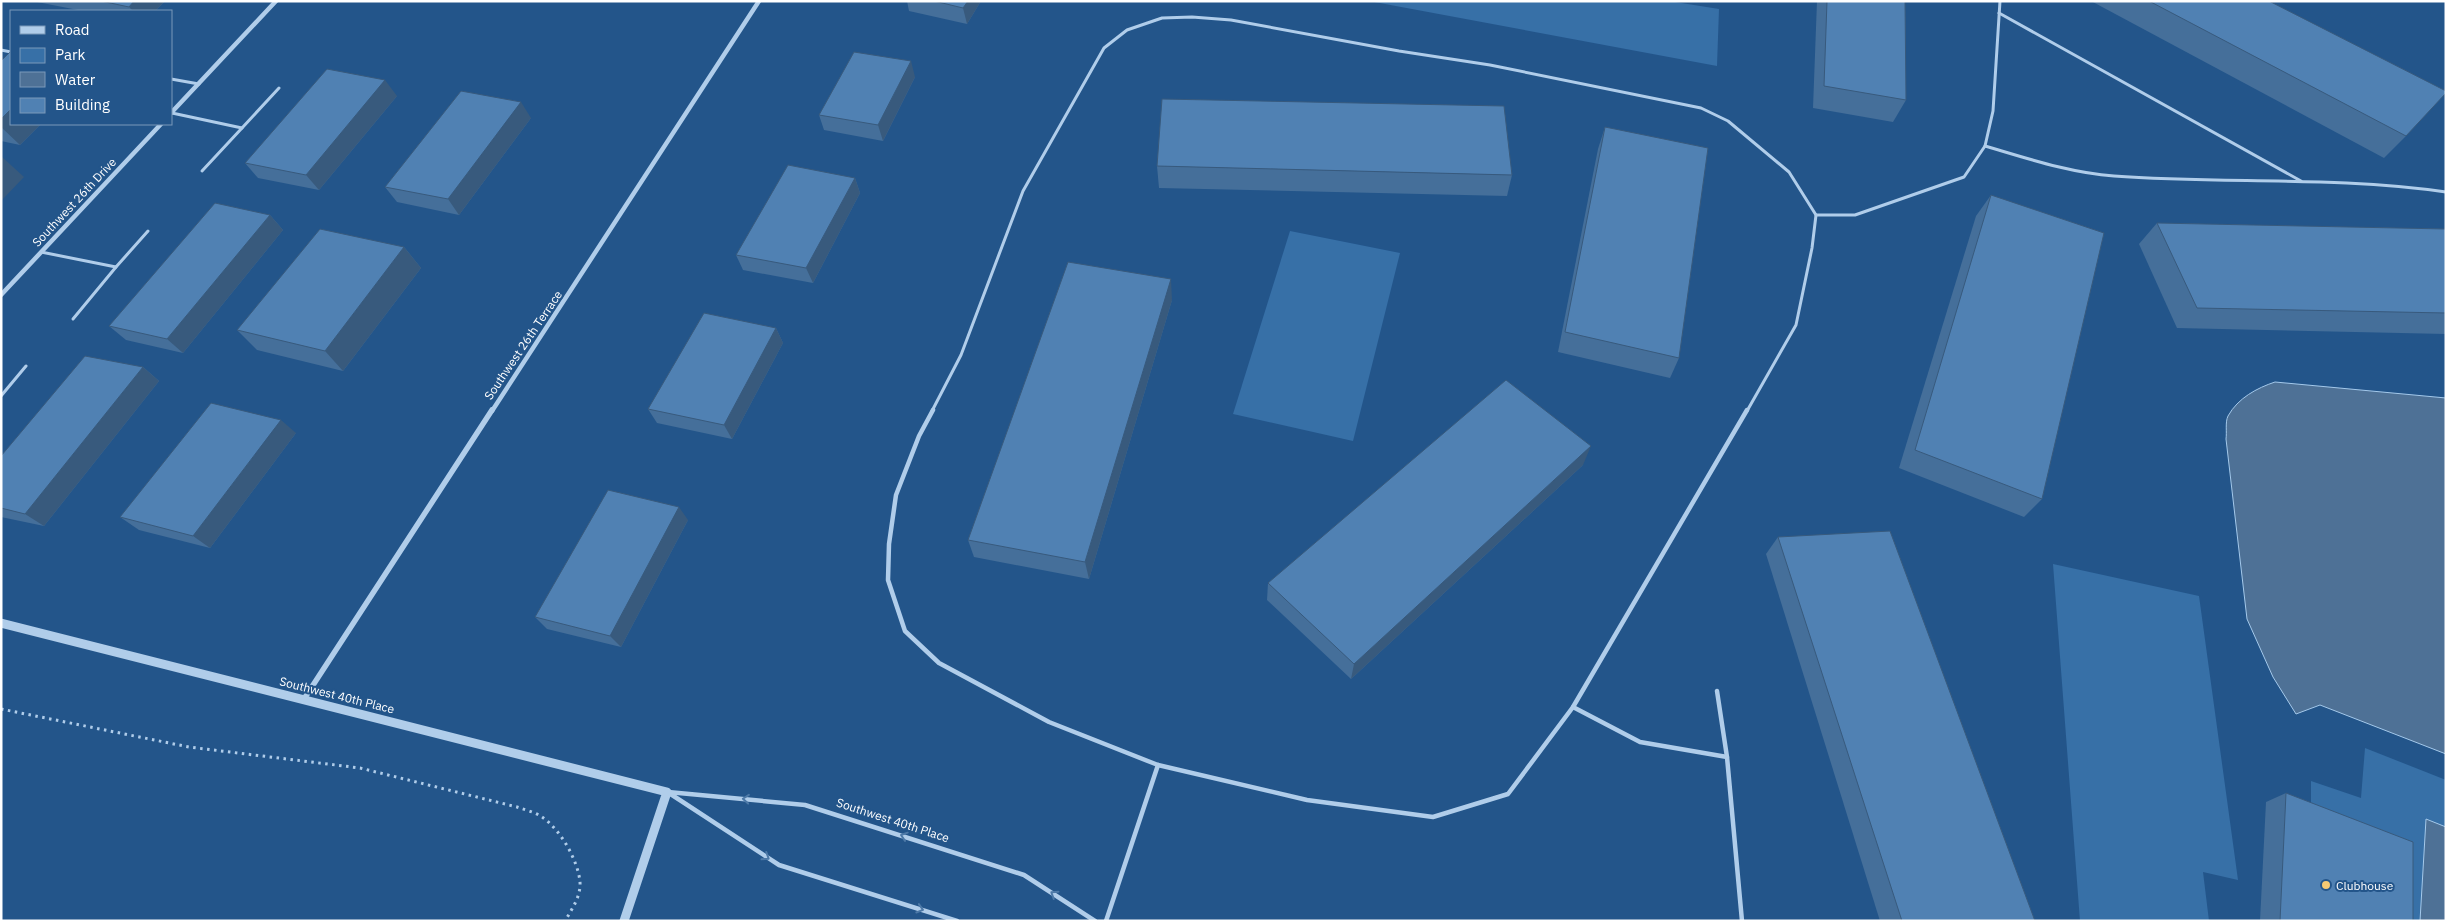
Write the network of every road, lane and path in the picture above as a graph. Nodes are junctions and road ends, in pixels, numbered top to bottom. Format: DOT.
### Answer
graph roads {
  1 [pos="276,1"];
  2 [pos="759,1"];
  3 [pos="2000,1"];
  4 [pos="1999,13"];
  5 [pos="172,79"];
  6 [pos="199,84"];
  7 [pos="279,88"];
  8 [pos="172,112"];
  9 [pos="172,113"];
  10 [pos="160,125"];
  11 [pos="242,128"];
  12 [pos="1985,146"];
  13 [pos="202,170"];
  14 [pos="2303,182"];
  15 [pos="2446,192"];
  16 [pos="1816,215"];
  17 [pos="148,231"];
  18 [pos="41,252"];
  19 [pos="116,268"];
  20 [pos="1,295"];
  21 [pos="73,319"];
  22 [pos="26,366"];
  23 [pos="1,396"];
  24 [pos="1,623"];
  25 [pos="1717,691"];
  26 [pos="304,699"];
  27 [pos="1573,706"];
  28 [pos="1,709"];
  29 [pos="1727,757"];
  30 [pos="1158,764"];
  31 [pos="667,792"];
  32 [pos="566,921"];
  33 [pos="624,921"];
  34 [pos="957,921"];
  35 [pos="1095,921"];
  36 [pos="1106,921"];
  37 [pos="1742,921"];
  1 -- 6 [label="street"];
  2 -- 26 [label="street, Southwest 26th Terrace"];
  3 -- 4 [label="lane"];
  4 -- 12 [label="lane"];
  4 -- 14 [label="lane"];
  5 -- 6 [label="lane"];
  6 -- 8 [label="street"];
  7 -- 11 [label="lane"];
  9 -- 11 [label="lane"];
  10 -- 18 [label="street, Southwest 26th Drive"];
  11 -- 13 [label="lane"];
  12 -- 14 [label="lane"];
  12 -- 16 [label="lane"];
  14 -- 15 [label="lane"];
  16 -- 27 [label="lane"];
  16 -- 30 [label="lane"];
  17 -- 19 [label="lane"];
  18 -- 19 [label="lane"];
  18 -- 20 [label="street, Southwest 26th Drive"];
  19 -- 21 [label="lane"];
  22 -- 23 [label="lane"];
  24 -- 26 [label="street, Southwest 40th Place"];
  25 -- 29 [label="lane"];
  26 -- 31 [label="street, Southwest 40th Place"];
  27 -- 29 [label="lane"];
  27 -- 30 [label="lane"];
  28 -- 32 [label="path"];
  29 -- 37 [label="lane"];
  30 -- 36 [label="lane"];
  31 -- 33 [label="street"];
  31 -- 34 [label="lane, Southwest 40th Place, one-way"];
  35 -- 31 [label="lane, Southwest 40th Place, one-way"];
}
